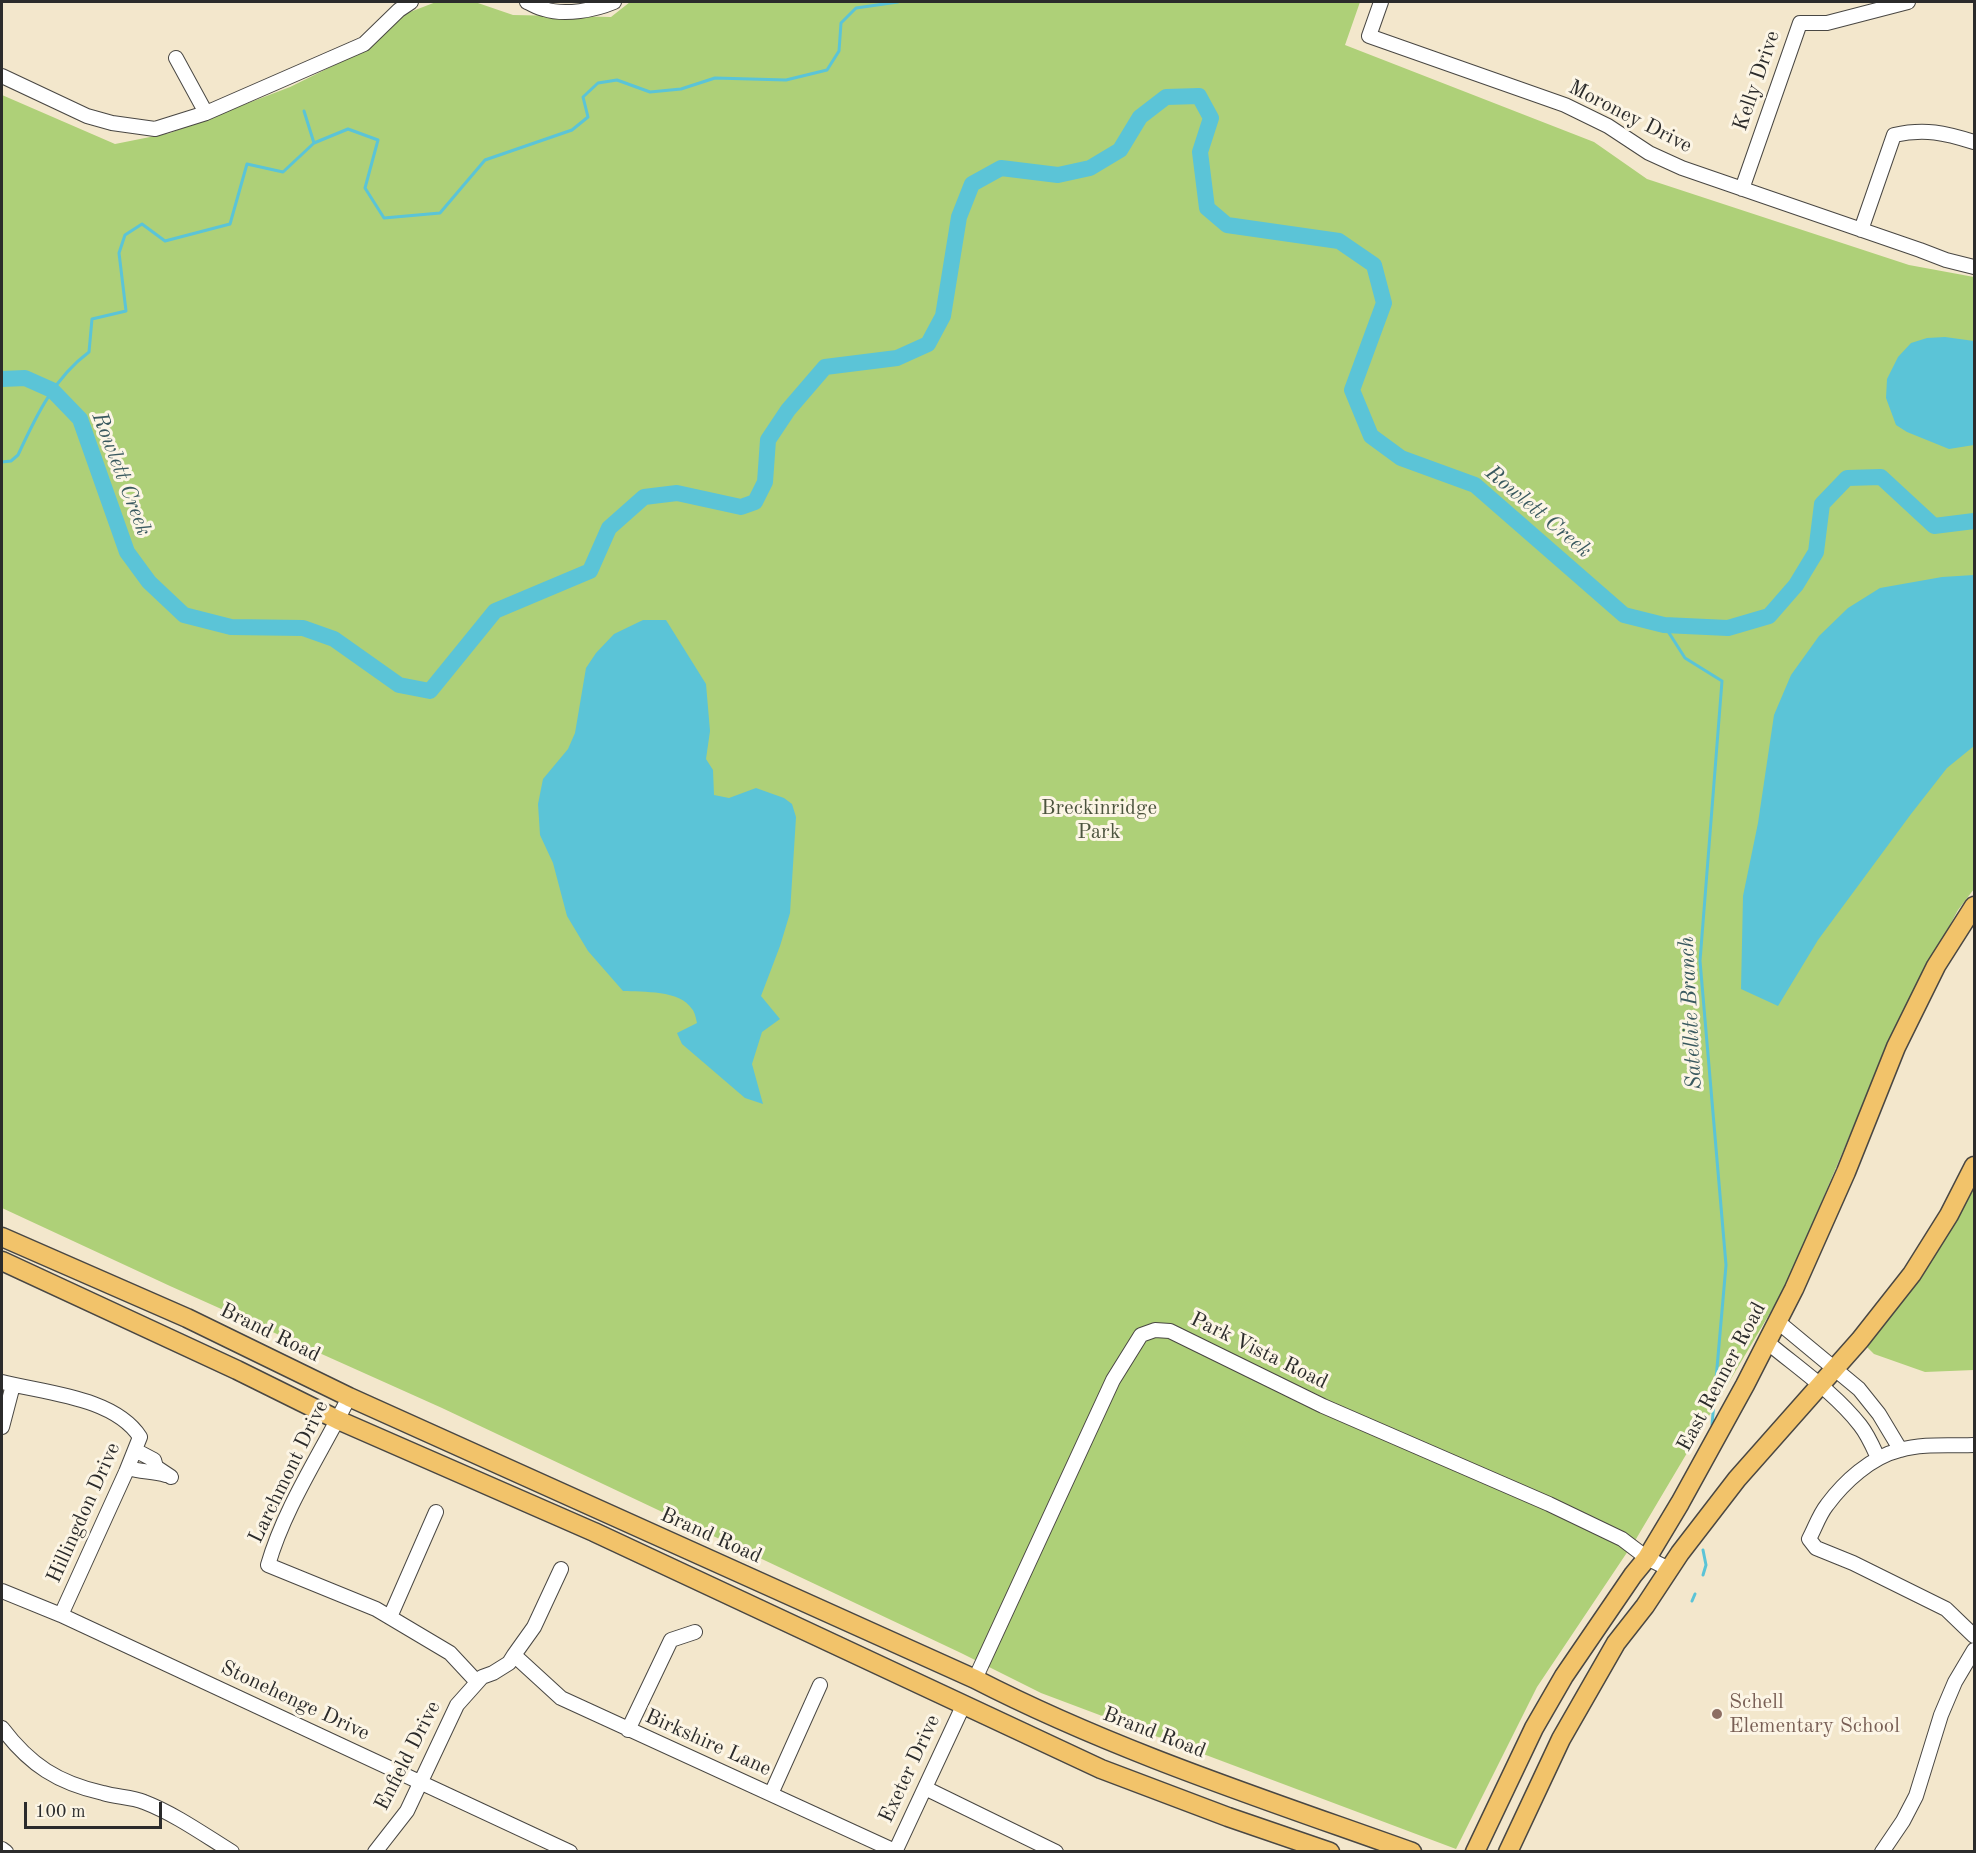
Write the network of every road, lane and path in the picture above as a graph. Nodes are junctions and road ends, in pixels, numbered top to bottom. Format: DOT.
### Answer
graph roads {
  1 [pos="411,2"];
  2 [pos="527,2"];
  3 [pos="614,2"];
  4 [pos="1381,2"];
  5 [pos="1908,2"];
  6 [pos="545,5"];
  7 [pos="176,58"];
  8 [pos="2,76"];
  9 [pos="206,113"];
  10 [pos="1974,142"];
  11 [pos="1742,189"];
  12 [pos="1861,230"];
  13 [pos="1974,267"];
  14 [pos="1974,906"];
  15 [pos="1974,1166"];
  16 [pos="2,1237"];
  17 [pos="2,1261"];
  18 [pos="1777,1321"];
  19 [pos="1767,1342"];
  20 [pos="1835,1368"];
  21 [pos="7,1384"];
  22 [pos="1820,1385"];
  23 [pos="349,1397"];
  24 [pos="1879,1414"];
  25 [pos="338,1420"];
  26 [pos="2,1427"];
  27 [pos="1862,1427"];
  28 [pos="1974,1445"];
  29 [pos="1900,1449"];
  30 [pos="135,1450"];
  31 [pos="1878,1458"];
  32 [pos="128,1468"];
  33 [pos="436,1512"];
  34 [pos="1647,1558"];
  35 [pos="561,1569"];
  36 [pos="1669,1569"];
  37 [pos="2,1592"];
  38 [pos="61,1615"];
  39 [pos="390,1617"];
  40 [pos="695,1632"];
  41 [pos="1974,1636"];
  42 [pos="1974,1650"];
  43 [pos="514,1655"];
  44 [pos="975,1680"];
  45 [pos="477,1682"];
  46 [pos="820,1685"];
  47 [pos="964,1704"];
  48 [pos="2,1728"];
  49 [pos="628,1730"];
  50 [pos="1209,1779"];
  51 [pos="421,1783"];
  52 [pos="925,1788"];
  53 [pos="771,1794"];
  54 [pos="1201,1807"];
  55 [pos="1511,1846"];
  56 [pos="2,1849"];
  57 [pos="6,1851"];
  58 [pos="231,1851"];
  59 [pos="375,1851"];
  60 [pos="570,1851"];
  61 [pos="895,1851"];
  62 [pos="1056,1851"];
  63 [pos="1330,1851"];
  64 [pos="1412,1851"];
  65 [pos="1475,1851"];
  66 [pos="1882,1851"];
  1 -- 9 [label="street"];
  2 -- 6 [label="street"];
  3 -- 6 [label="street"];
  4 -- 11 [label="street, Moroney Drive"];
  5 -- 11 [label="street, Kelly Drive"];
  7 -- 9 [label="street"];
  8 -- 9 [label="street"];
  10 -- 12 [label="street"];
  11 -- 12 [label="street, Moroney Drive"];
  12 -- 13 [label="street, Moroney Drive"];
  14 -- 18 [label="main road, East Renner Road"];
  15 -- 20 [label="main road"];
  16 -- 23 [label="main road, Brand Road"];
  17 -- 25 [label="main road"];
  18 -- 19 [label="main road, East Renner Road"];
  18 -- 20 [label="street"];
  19 -- 22 [label="street"];
  19 -- 34 [label="main road, East Renner Road"];
  20 -- 22 [label="main road"];
  20 -- 24 [label="street"];
  21 -- 26 [label="street"];
  21 -- 30 [label="street, Hillingdon Drive"];
  22 -- 27 [label="street"];
  22 -- 36 [label="main road"];
  23 -- 25 [label="street, Larchmont Drive"];
  23 -- 44 [label="main road, Brand Road"];
  24 -- 27 [label="street"];
  24 -- 29 [label="street"];
  25 -- 39 [label="street, Larchmont Drive"];
  25 -- 47 [label="main road"];
  27 -- 31 [label="street"];
  28 -- 29 [label="street"];
  29 -- 31 [label="street"];
  30 -- 32 [label="street, Hillingdon Drive"];
  30 -- 32 [label="street"];
  31 -- 41 [label="street"];
  32 -- 38 [label="street, Hillingdon Drive"];
  33 -- 39 [label="street"];
  34 -- 36 [label="street, Park Vista Road"];
  34 -- 44 [label="street, Park Vista Road"];
  34 -- 65 [label="main road, East Renner Road"];
  35 -- 43 [label="street, Enfield Drive"];
  36 -- 55 [label="main road"];
  37 -- 38 [label="street, Stonehenge Drive"];
  38 -- 51 [label="street, Stonehenge Drive"];
  39 -- 45 [label="street"];
  40 -- 49 [label="street"];
  42 -- 66 [label="street"];
  43 -- 45 [label="street, Enfield Drive"];
  43 -- 49 [label="street, Birkshire Lane"];
  44 -- 47 [label="main road"];
  44 -- 50 [label="main road, Brand Road"];
  45 -- 51 [label="street, Enfield Drive"];
  46 -- 53 [label="street"];
  47 -- 52 [label="street, Exeter Drive"];
  47 -- 54 [label="main road"];
  48 -- 58 [label="street"];
  49 -- 53 [label="street, Birkshire Lane"];
  50 -- 54 [label="main road"];
  50 -- 64 [label="main road, Brand Road"];
  51 -- 59 [label="street, Enfield Drive"];
  51 -- 60 [label="street, Stonehenge Drive"];
  52 -- 61 [label="street, Exeter Drive"];
  52 -- 62 [label="street"];
  53 -- 61 [label="street, Birkshire Lane"];
  54 -- 63 [label="main road"];
  56 -- 57 [label="street"];
}
